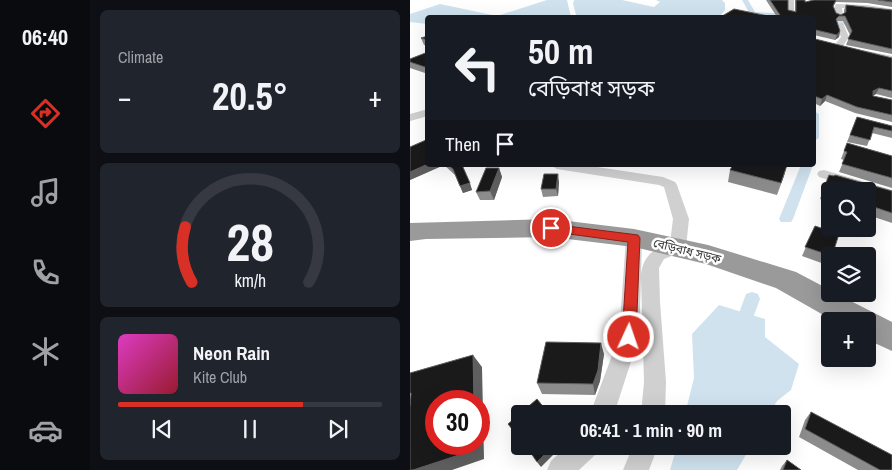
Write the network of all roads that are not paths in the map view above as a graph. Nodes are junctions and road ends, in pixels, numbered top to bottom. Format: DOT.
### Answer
graph roads {
  1 [pos="791,0"];
  2 [pos="874,0"];
  3 [pos="892,4"];
  4 [pos="892,11"];
  5 [pos="791,13"];
  6 [pos="892,59"];
  7 [pos="425,113"];
  8 [pos="410,118"];
  9 [pos="566,167"];
  10 [pos="824,174"];
  11 [pos="892,195"];
  12 [pos="410,232"];
  13 [pos="634,238"];
  14 [pos="678,247"];
  15 [pos="845,312"];
  16 [pos="876,329"];
  17 [pos="892,337"];
  18 [pos="605,405"];
  19 [pos="655,405"];
  20 [pos="576,455"];
  21 [pos="642,455"];
  22 [pos="560,470"];
  23 [pos="636,470"];
  1 -- 5 [label="street"];
  2 -- 3 [label="street"];
  4 -- 6 [label="street"];
  7 -- 8 [label="street"];
  9 -- 14 [label="street"];
  10 -- 11 [label="street"];
  12 -- 13 [label="highway, বেড়িবাধ সড়ক"];
  13 -- 14 [label="highway, বেড়িবাধ সড়ক"];
  13 -- 18 [label="street"];
  14 -- 15 [label="highway, বেড়িবাধ সড়ক"];
  14 -- 19 [label="street"];
  16 -- 17 [label="highway"];
  20 -- 22 [label="street"];
  21 -- 23 [label="street"];
}
